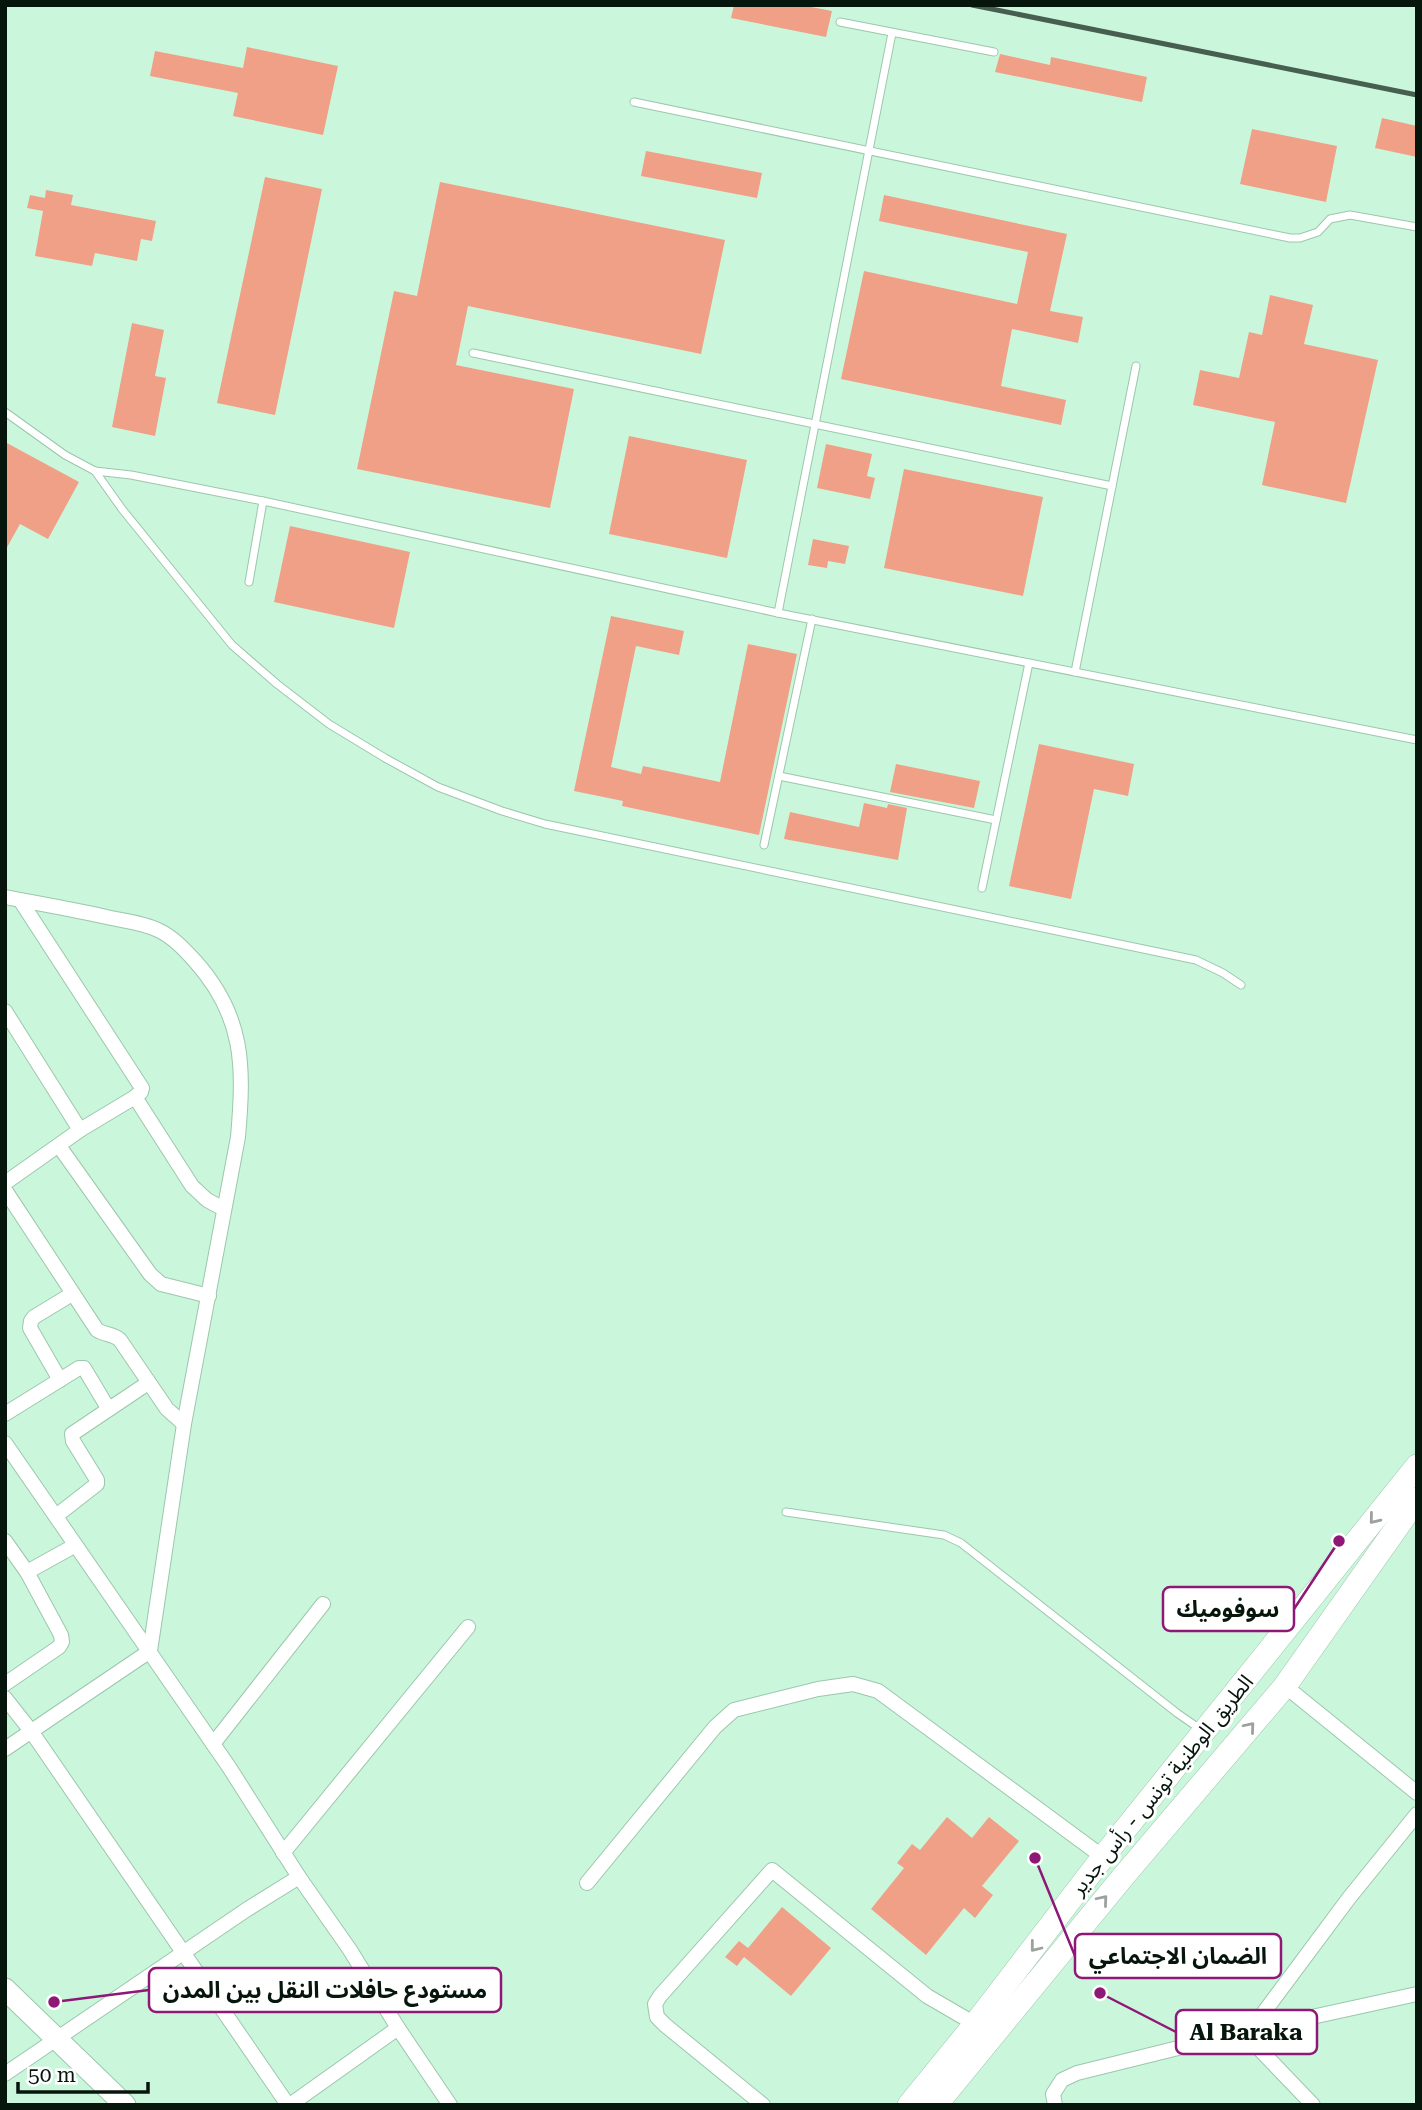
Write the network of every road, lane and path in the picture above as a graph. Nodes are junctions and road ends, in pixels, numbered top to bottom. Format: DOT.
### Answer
graph roads {
  1 [pos="839,22"];
  2 [pos="891,33"];
  3 [pos="994,52"];
  4 [pos="634,102"];
  5 [pos="869,150"];
  6 [pos="1417,227"];
  7 [pos="473,353"];
  8 [pos="1136,366"];
  9 [pos="5,412"];
  10 [pos="815,424"];
  11 [pos="95,471"];
  12 [pos="1112,486"];
  13 [pos="263,501"];
  14 [pos="249,582"];
  15 [pos="778,613"];
  16 [pos="812,619"];
  17 [pos="1029,663"];
  18 [pos="1075,672"];
  19 [pos="1417,740"];
  20 [pos="779,776"];
  21 [pos="996,820"];
  22 [pos="764,845"];
  23 [pos="982,888"];
  24 [pos="13,898"];
  25 [pos="1241,985"];
  26 [pos="5,1011"];
  27 [pos="135,1097"];
  28 [pos="80,1130"];
  29 [pos="59,1146"];
  30 [pos="5,1183"];
  31 [pos="5,1190"];
  32 [pos="223,1209"];
  33 [pos="72,1294"];
  34 [pos="209,1296"];
  35 [pos="61,1380"];
  36 [pos="148,1383"];
  37 [pos="108,1408"];
  38 [pos="5,1414"];
  39 [pos="184,1424"];
  40 [pos="5,1443"];
  41 [pos="1417,1466"];
  42 [pos="1417,1499"];
  43 [pos="786,1512"];
  44 [pos="56,1516"];
  45 [pos="5,1541"];
  46 [pos="75,1546"];
  47 [pos="27,1572"];
  48 [pos="323,1604"];
  49 [pos="468,1627"];
  50 [pos="150,1651"];
  51 [pos="5,1684"];
  52 [pos="1284,1686"];
  53 [pos="5,1698"];
  54 [pos="32,1731"];
  55 [pos="1204,1731"];
  56 [pos="213,1744"];
  57 [pos="5,1749"];
  58 [pos="1417,1793"];
  59 [pos="1417,1814"];
  60 [pos="284,1853"];
  61 [pos="1104,1857"];
  62 [pos="299,1877"];
  63 [pos="587,1883"];
  64 [pos="183,1954"];
  65 [pos="5,1989"];
  66 [pos="1417,1993"];
  67 [pos="398,2028"];
  68 [pos="982,2031"];
  69 [pos="1246,2032"];
  70 [pos="57,2039"];
  71 [pos="5,2074"];
  72 [pos="443,2102"];
  73 [pos="125,2105"];
  74 [pos="289,2105"];
  75 [pos="763,2105"];
  76 [pos="909,2105"];
  77 [pos="936,2105"];
  78 [pos="1055,2105"];
  79 [pos="1313,2105"];
  1 -- 2 [label="lane"];
  2 -- 3 [label="lane"];
  2 -- 5 [label="lane"];
  4 -- 5 [label="lane"];
  5 -- 6 [label="lane"];
  5 -- 10 [label="lane"];
  7 -- 10 [label="lane"];
  8 -- 12 [label="lane"];
  9 -- 11 [label="lane"];
  10 -- 12 [label="lane"];
  10 -- 15 [label="lane"];
  11 -- 13 [label="lane"];
  11 -- 25 [label="lane"];
  12 -- 18 [label="lane"];
  13 -- 14 [label="lane"];
  13 -- 15 [label="lane"];
  15 -- 16 [label="lane"];
  16 -- 17 [label="lane"];
  16 -- 20 [label="lane"];
  17 -- 18 [label="lane"];
  17 -- 21 [label="lane"];
  18 -- 19 [label="lane"];
  20 -- 21 [label="lane"];
  20 -- 22 [label="lane"];
  21 -- 23 [label="lane"];
  24 -- 27 [label="street"];
  24 -- 32 [label="street"];
  26 -- 28 [label="street"];
  27 -- 28 [label="street"];
  27 -- 32 [label="street"];
  28 -- 29 [label="street"];
  29 -- 30 [label="street"];
  29 -- 34 [label="street"];
  31 -- 33 [label="street"];
  32 -- 34 [label="street"];
  33 -- 35 [label="street"];
  33 -- 36 [label="street"];
  34 -- 39 [label="street"];
  35 -- 37 [label="street"];
  35 -- 38 [label="street"];
  36 -- 37 [label="street"];
  36 -- 39 [label="street"];
  37 -- 44 [label="street"];
  39 -- 50 [label="street"];
  40 -- 44 [label="street"];
  41 -- 55 [label="main road, الطريق الوطنية تونس - رأس جدير, one-way"];
  42 -- 52 [label="main road, الطريق الوطنية تونس - رأس جدير"];
  43 -- 55 [label="lane"];
  44 -- 46 [label="street"];
  45 -- 47 [label="street"];
  46 -- 47 [label="street"];
  46 -- 50 [label="street"];
  47 -- 51 [label="street"];
  48 -- 56 [label="street"];
  49 -- 60 [label="street"];
  50 -- 54 [label="street"];
  50 -- 56 [label="street"];
  52 -- 58 [label="street"];
  68 -- 52 [label="main road, الطريق الوطنية تونس - رأس جدير, one-way"];
  53 -- 54 [label="street"];
  54 -- 57 [label="street"];
  54 -- 64 [label="street"];
  55 -- 61 [label="main road, الطريق الوطنية تونس - رأس جدير"];
  56 -- 60 [label="street"];
  59 -- 69 [label="street"];
  60 -- 62 [label="street"];
  61 -- 63 [label="street"];
  61 -- 68 [label="main road, الطريق الوطنية تونس - رأس جدير, one-way"];
  62 -- 64 [label="street"];
  62 -- 67 [label="street"];
  64 -- 70 [label="street"];
  64 -- 74 [label="street"];
  65 -- 70 [label="street"];
  66 -- 69 [label="street"];
  67 -- 72 [label="street"];
  67 -- 74 [label="street"];
  68 -- 75 [label="street"];
  68 -- 76 [label="main road, الطريق الوطنية تونس - رأس جدير"];
  68 -- 77 [label="main road, الطريق الوطنية تونس - رأس جدير"];
  69 -- 78 [label="street"];
  69 -- 79 [label="street"];
  70 -- 71 [label="street"];
  70 -- 73 [label="street"];
}
